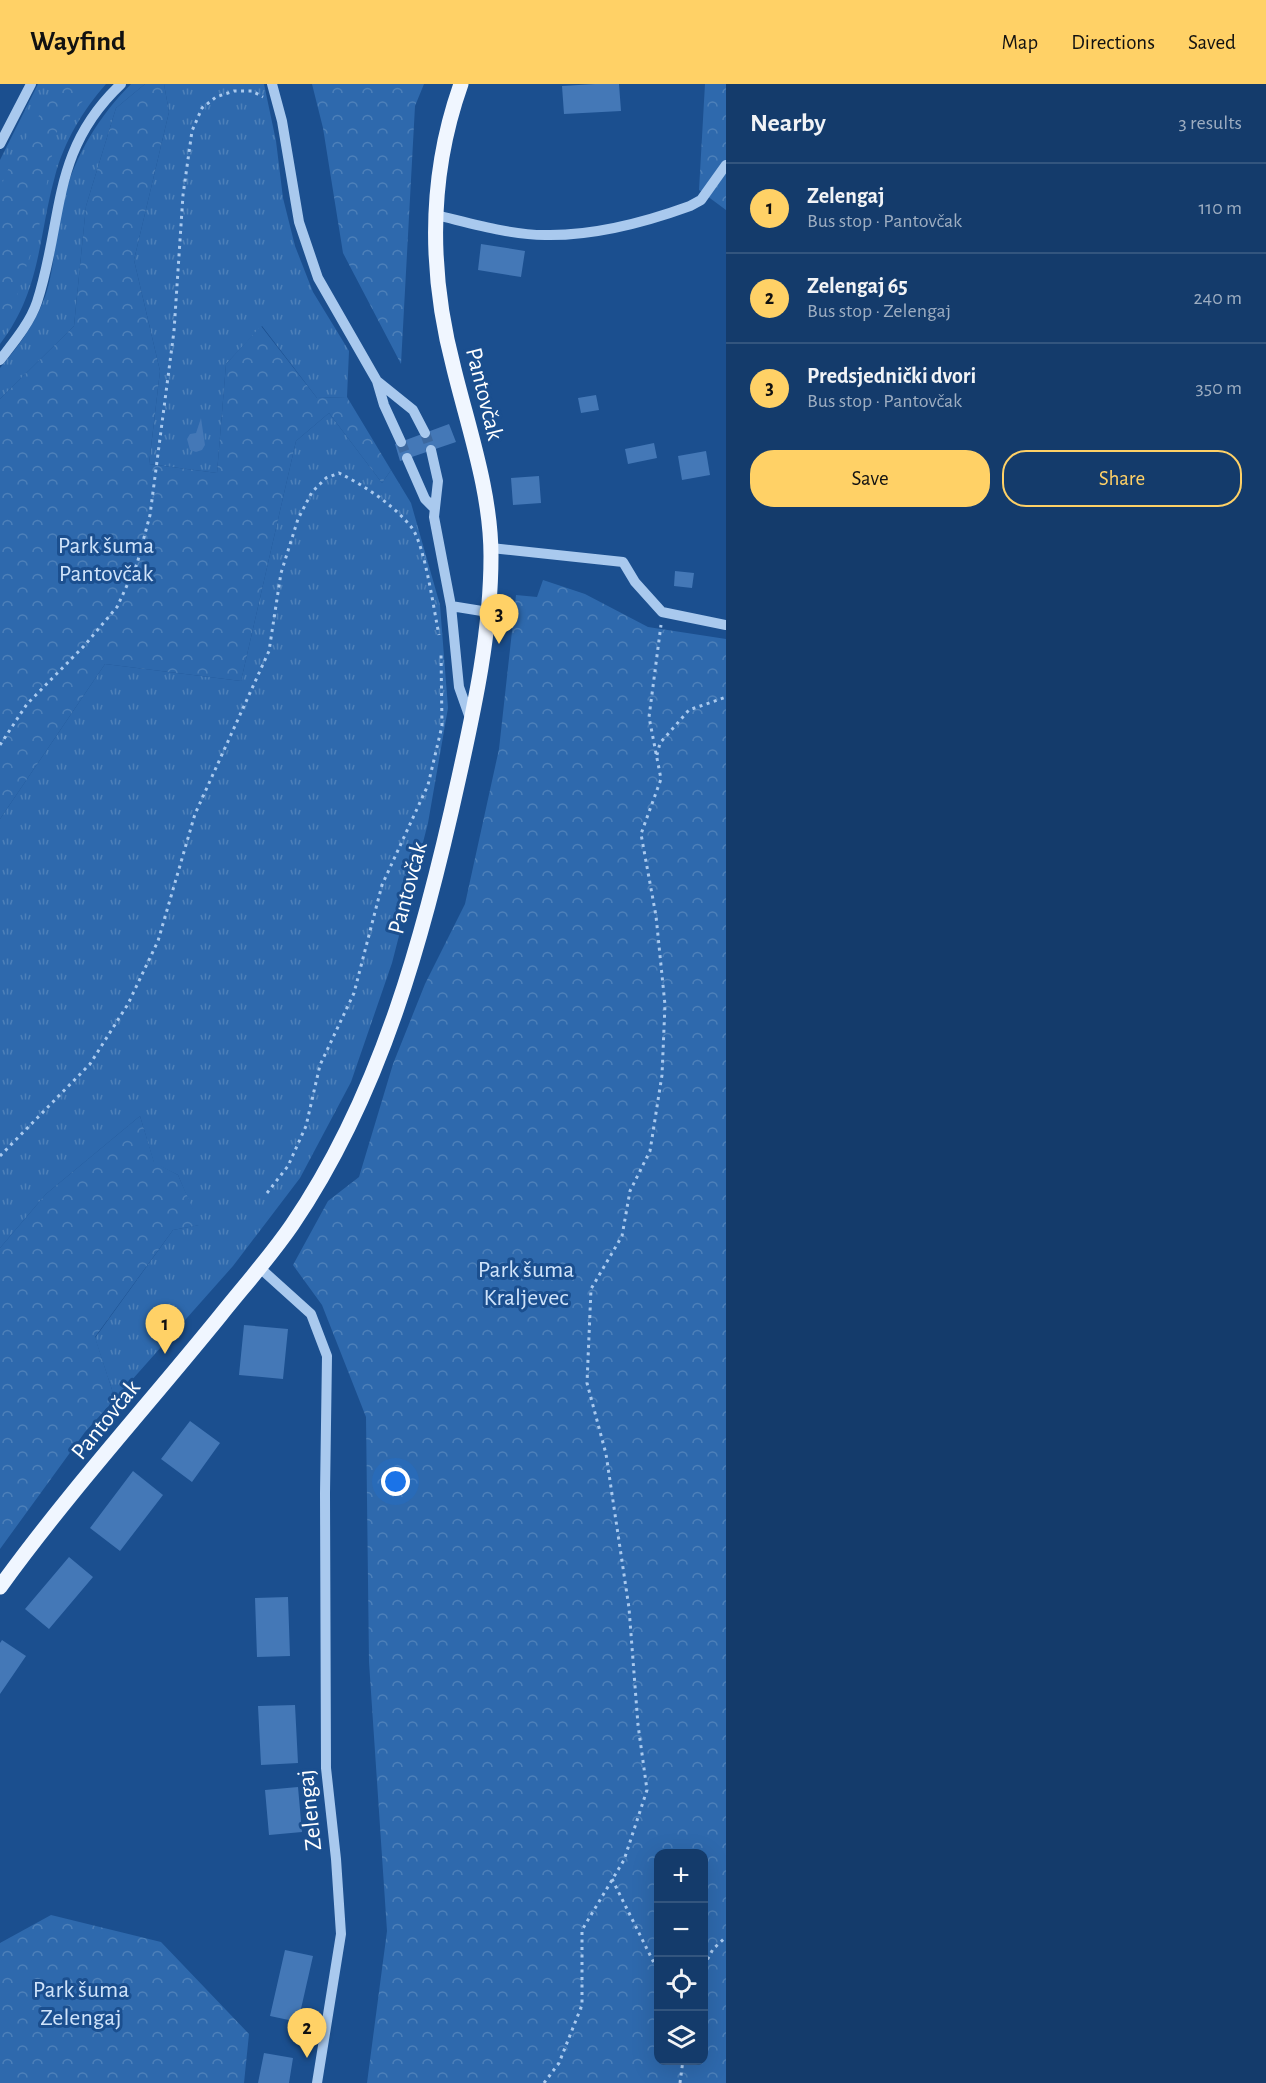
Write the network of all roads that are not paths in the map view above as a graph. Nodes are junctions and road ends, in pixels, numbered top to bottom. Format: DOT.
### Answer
graph roads {
  1 [pos="31,84"];
  2 [pos="121,84"];
  3 [pos="272,84"];
  4 [pos="461,84"];
  5 [pos="0,144"];
  6 [pos="726,165"];
  7 [pos="436,215"];
  8 [pos="0,360"];
  9 [pos="377,381"];
  10 [pos="425,433"];
  11 [pos="401,442"];
  12 [pos="431,450"];
  13 [pos="407,458"];
  14 [pos="434,508"];
  15 [pos="491,548"];
  16 [pos="451,606"];
  17 [pos="488,612"];
  18 [pos="726,625"];
  19 [pos="471,721"];
  20 [pos="260,1268"];
  21 [pos="0,1587"];
  22 [pos="317,2083"];
  1 -- 5 [label="street"];
  2 -- 8 [label="street"];
  3 -- 9 [label="street"];
  4 -- 7 [label="main road, Pantovčak"];
  6 -- 7 [label="street"];
  7 -- 15 [label="main road, Pantovčak"];
  9 -- 10 [label="street"];
  9 -- 11 [label="street"];
  12 -- 14 [label="street"];
  13 -- 14 [label="street"];
  14 -- 16 [label="street"];
  15 -- 17 [label="main road, Pantovčak"];
  15 -- 18 [label="street"];
  16 -- 17 [label="street"];
  16 -- 19 [label="street"];
  17 -- 19 [label="main road, Pantovčak"];
  19 -- 20 [label="main road, Pantovčak"];
  20 -- 21 [label="main road, Pantovčak"];
  20 -- 22 [label="street, Zelengaj"];
}
